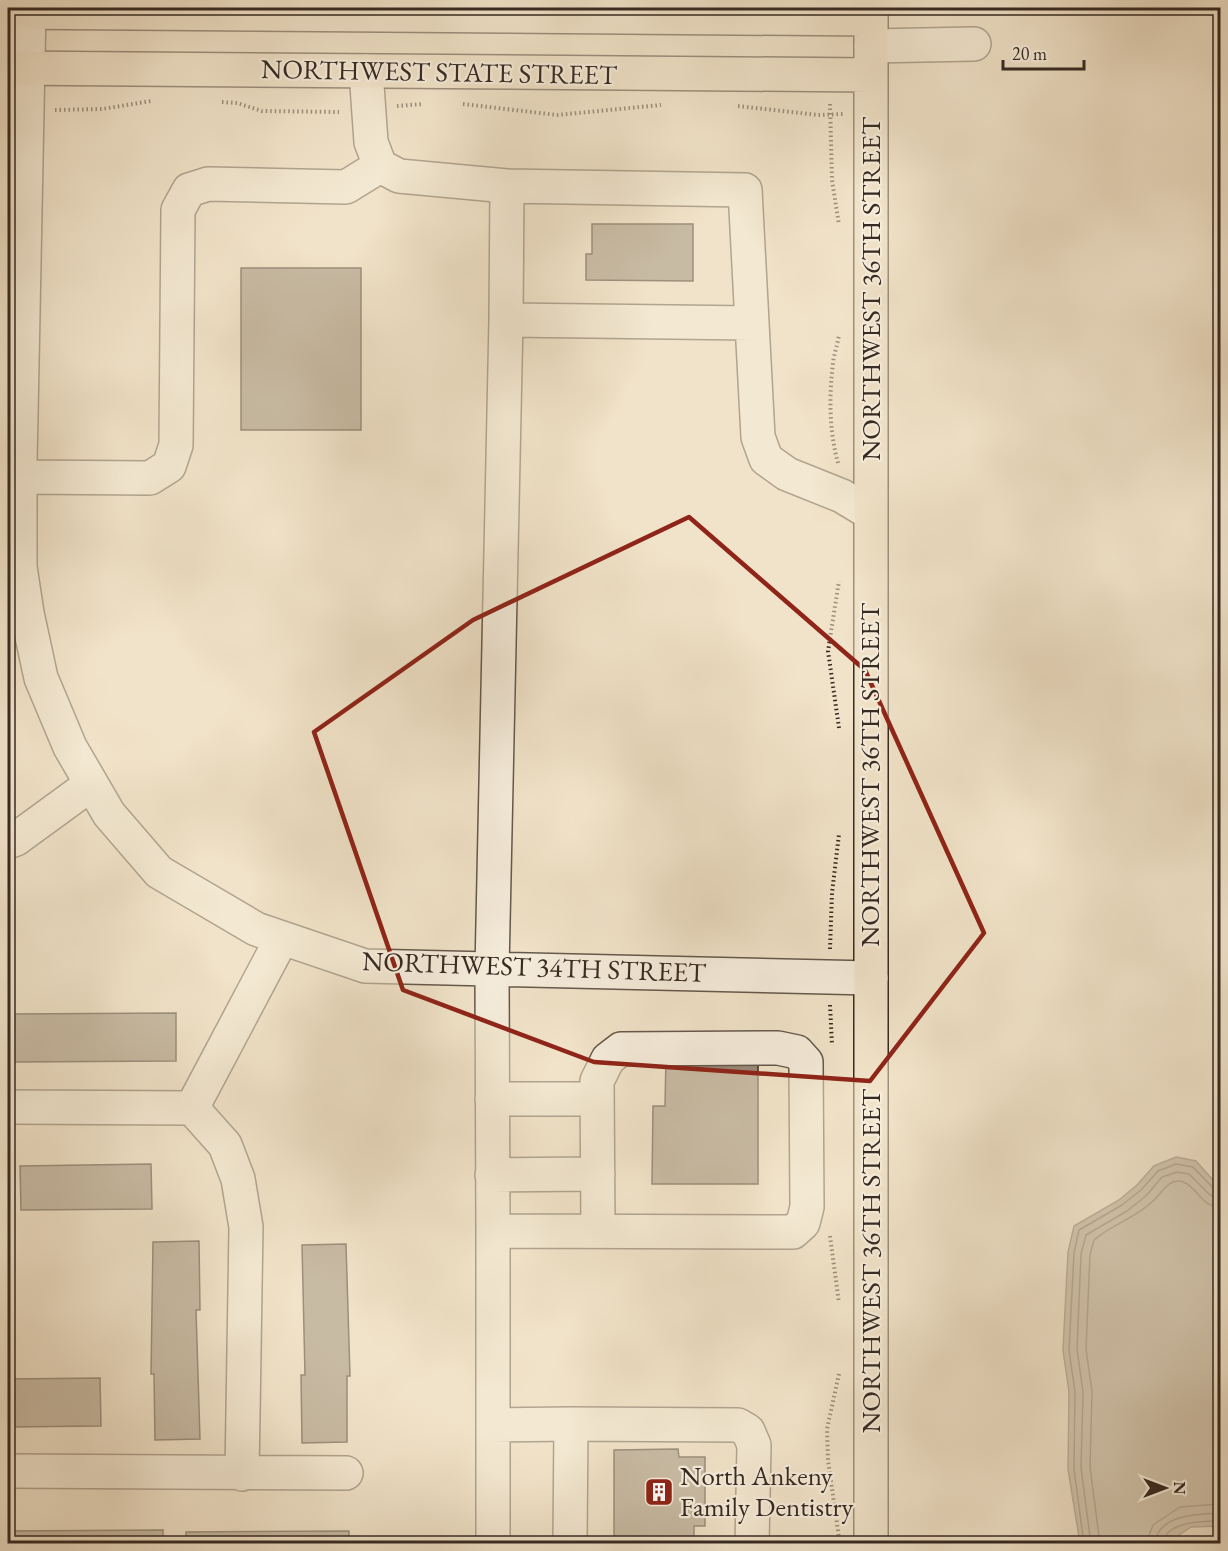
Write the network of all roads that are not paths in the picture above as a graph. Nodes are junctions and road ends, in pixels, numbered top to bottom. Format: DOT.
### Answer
graph roads {
  1 [pos="22,10"];
  2 [pos="871,37"];
  3 [pos="974,44"];
  4 [pos="18,68"];
  5 [pos="366,71"];
  6 [pos="380,166"];
  7 [pos="507,186"];
  8 [pos="507,320"];
  9 [pos="752,323"];
  10 [pos="16,469"];
  11 [pos="870,513"];
  12 [pos="90,785"];
  13 [pos="8,842"];
  14 [pos="282,938"];
  15 [pos="492,969"];
  16 [pos="871,978"];
  17 [pos="492,1099"];
  18 [pos="597,1099"];
  19 [pos="8,1107"];
  20 [pos="192,1108"];
  21 [pos="598,1174"];
  22 [pos="492,1175"];
  23 [pos="494,1231"];
  24 [pos="597,1231"];
  25 [pos="571,1424"];
  26 [pos="494,1425"];
  27 [pos="8,1472"];
  28 [pos="345,1473"];
  29 [pos="242,1474"];
  30 [pos="493,1544"];
  31 [pos="570,1544"];
  32 [pos="752,1544"];
  33 [pos="871,1544"];
  1 -- 2 [label="main road, NORTHWEST STATE STREET"];
  1 -- 4 [label="street, NORTHWEST 34TH STREET"];
  2 -- 3 [label="street"];
  2 -- 5 [label="main road, NORTHWEST STATE STREET"];
  2 -- 11 [label="main road, NORTHWEST 36TH STREET"];
  4 -- 5 [label="main road, NORTHWEST STATE STREET"];
  4 -- 10 [label="street, NORTHWEST 34TH STREET"];
  5 -- 6 [label="street"];
  6 -- 7 [label="street"];
  6 -- 10 [label="street"];
  7 -- 8 [label="street"];
  7 -- 9 [label="street"];
  8 -- 9 [label="street"];
  8 -- 15 [label="street"];
  9 -- 11 [label="street"];
  10 -- 12 [label="street, NORTHWEST 34TH STREET"];
  11 -- 16 [label="main road, NORTHWEST 36TH STREET"];
  12 -- 13 [label="street"];
  12 -- 14 [label="street, NORTHWEST 34TH STREET"];
  14 -- 15 [label="street, NORTHWEST 34TH STREET"];
  14 -- 20 [label="street"];
  15 -- 16 [label="street, NORTHWEST 34TH STREET"];
  15 -- 17 [label="street"];
  16 -- 33 [label="main road, NORTHWEST 36TH STREET"];
  17 -- 18 [label="street"];
  17 -- 22 [label="street"];
  18 -- 21 [label="street"];
  18 -- 24 [label="street"];
  19 -- 20 [label="street"];
  20 -- 29 [label="street"];
  21 -- 22 [label="street"];
  21 -- 24 [label="street"];
  22 -- 23 [label="street"];
  23 -- 24 [label="street"];
  23 -- 26 [label="street"];
  25 -- 26 [label="street"];
  25 -- 31 [label="street"];
  25 -- 32 [label="street"];
  26 -- 30 [label="street"];
  27 -- 29 [label="street"];
  28 -- 29 [label="street"];
}
